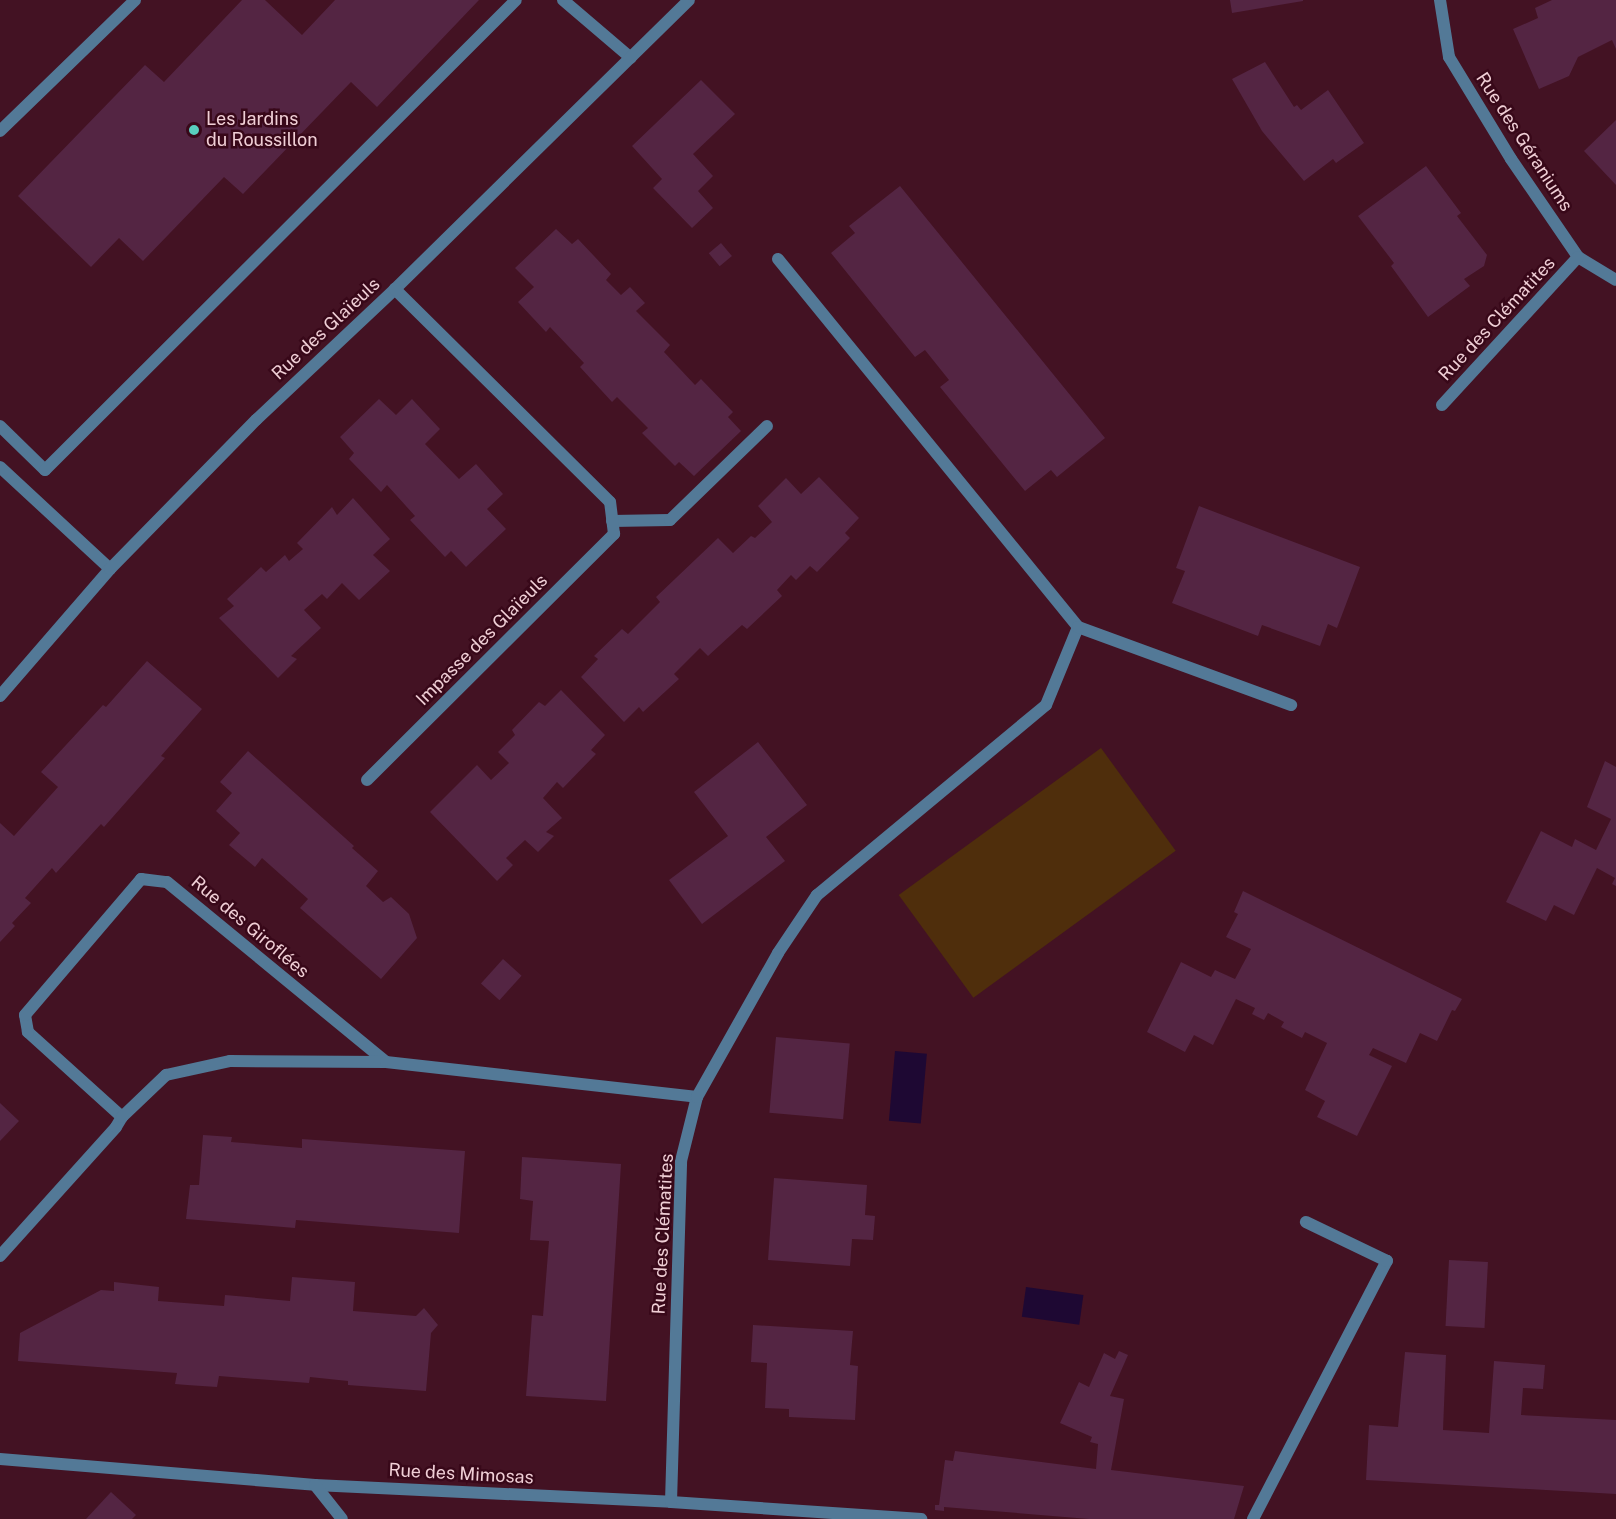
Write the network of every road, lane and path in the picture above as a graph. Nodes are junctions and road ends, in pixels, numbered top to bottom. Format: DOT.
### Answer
graph roads {
  1 [pos="135,0"];
  2 [pos="516,0"];
  3 [pos="563,0"];
  4 [pos="689,0"];
  5 [pos="1440,0"];
  6 [pos="631,58"];
  7 [pos="0,131"];
  8 [pos="1578,257"];
  9 [pos="778,259"];
  10 [pos="1616,280"];
  11 [pos="395,289"];
  12 [pos="1442,405"];
  13 [pos="0,426"];
  14 [pos="767,426"];
  15 [pos="0,467"];
  16 [pos="612,521"];
  17 [pos="110,569"];
  18 [pos="1078,627"];
  19 [pos="0,696"];
  20 [pos="1291,705"];
  21 [pos="367,780"];
  22 [pos="386,1062"];
  23 [pos="697,1097"];
  24 [pos="122,1117"];
  25 [pos="1306,1222"];
  26 [pos="0,1256"];
  27 [pos="0,1459"];
  28 [pos="315,1485"];
  29 [pos="671,1502"];
  30 [pos="848,1516"];
  31 [pos="342,1519"];
  32 [pos="921,1519"];
  33 [pos="1253,1519"];
  1 -- 7 [label="street"];
  2 -- 13 [label="street"];
  3 -- 6 [label="street"];
  4 -- 6 [label="street, Rue des Glaïeuls"];
  5 -- 8 [label="street, Rue des Géraniums"];
  6 -- 11 [label="street, Rue des Glaïeuls"];
  8 -- 10 [label="street, Rue des Géraniums"];
  8 -- 12 [label="street, Rue des Clématites"];
  9 -- 18 [label="street"];
  11 -- 16 [label="street"];
  11 -- 17 [label="street, Rue des Glaïeuls"];
  14 -- 16 [label="street"];
  15 -- 17 [label="street"];
  16 -- 21 [label="street, Impasse des Glaïeuls"];
  17 -- 19 [label="street, Rue des Glaïeuls"];
  18 -- 20 [label="street"];
  18 -- 23 [label="street, Rue des Clématites"];
  22 -- 23 [label="street"];
  22 -- 24 [label="street"];
  22 -- 24 [label="street, Rue des Giroflées"];
  23 -- 29 [label="street, Rue des Clématites"];
  24 -- 26 [label="street"];
  25 -- 33 [label="street"];
  27 -- 28 [label="street, Rue des Mimosas"];
  28 -- 29 [label="street, Rue des Mimosas"];
  28 -- 31 [label="street"];
  29 -- 30 [label="street, Rue des Mimosas"];
  30 -- 32 [label="street, Rue des Mimosas"];
}
